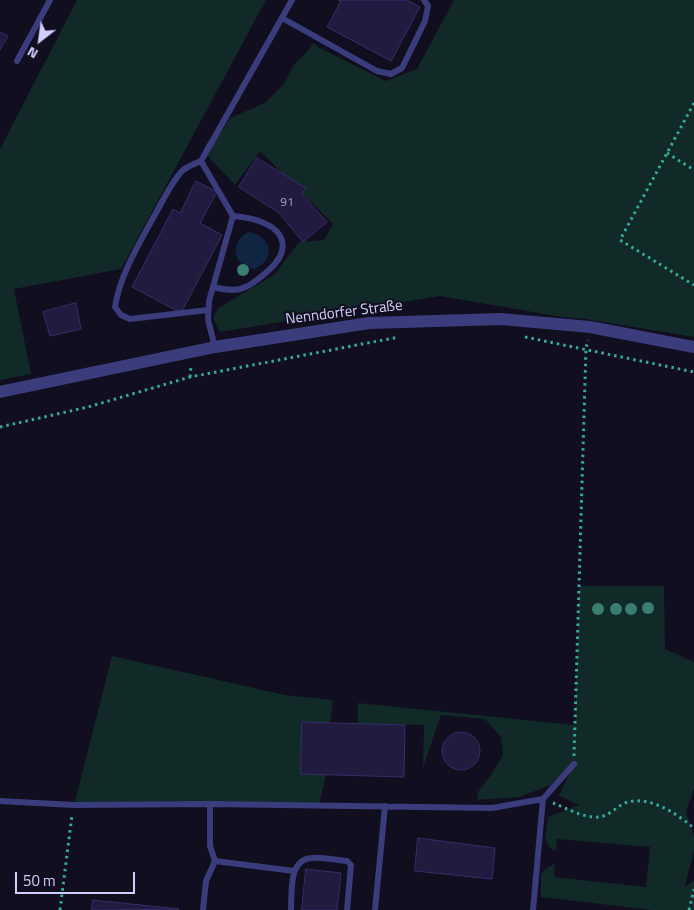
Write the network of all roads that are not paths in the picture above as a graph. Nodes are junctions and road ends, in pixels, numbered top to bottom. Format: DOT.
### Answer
graph roads {
  1 [pos="50,0"];
  2 [pos="292,0"];
  3 [pos="424,0"];
  4 [pos="282,18"];
  5 [pos="17,61"];
  6 [pos="201,161"];
  7 [pos="232,216"];
  8 [pos="213,287"];
  9 [pos="208,310"];
  10 [pos="215,347"];
  11 [pos="694,347"];
  12 [pos="0,392"];
  13 [pos="574,764"];
  14 [pos="543,799"];
  15 [pos="0,801"];
  16 [pos="210,804"];
  17 [pos="385,806"];
  18 [pos="215,861"];
  19 [pos="294,871"];
  20 [pos="203,910"];
  21 [pos="291,910"];
  22 [pos="347,910"];
  23 [pos="375,910"];
  24 [pos="533,910"];
  1 -- 5 [label="lane"];
  2 -- 4 [label="lane"];
  3 -- 4 [label="lane"];
  4 -- 6 [label="lane"];
  6 -- 7 [label="lane"];
  6 -- 9 [label="lane"];
  7 -- 8 [label="lane"];
  7 -- 8 [label="lane"];
  8 -- 9 [label="lane"];
  9 -- 10 [label="lane"];
  10 -- 11 [label="street, Nenndorfer Straße"];
  10 -- 12 [label="street, Nenndorfer Straße"];
  13 -- 14 [label="lane"];
  14 -- 17 [label="lane"];
  14 -- 24 [label="lane"];
  15 -- 16 [label="lane"];
  16 -- 17 [label="lane"];
  16 -- 18 [label="lane"];
  17 -- 23 [label="lane"];
  18 -- 19 [label="lane"];
  18 -- 20 [label="lane"];
  19 -- 21 [label="lane"];
  19 -- 22 [label="lane"];
}
